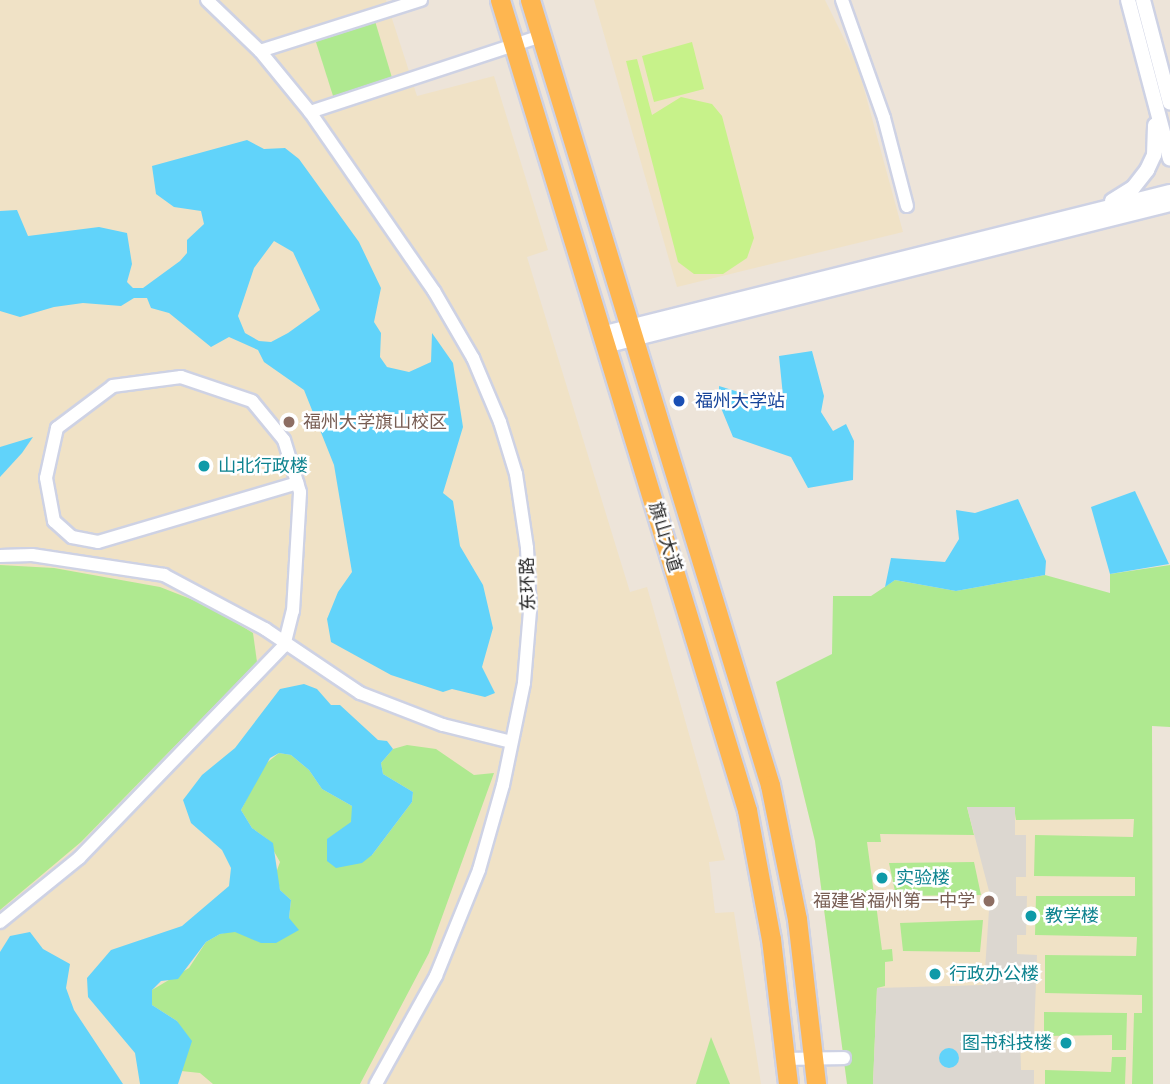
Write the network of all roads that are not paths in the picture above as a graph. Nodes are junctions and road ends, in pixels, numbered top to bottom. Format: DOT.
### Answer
graph roads {
  1 [pos="207,0"];
  2 [pos="421,0"];
  3 [pos="500,0"];
  4 [pos="530,0"];
  5 [pos="842,0"];
  6 [pos="1128,0"];
  7 [pos="1143,0"];
  8 [pos="541,36"];
  9 [pos="513,45"];
  10 [pos="260,51"];
  11 [pos="1151,89"];
  12 [pos="1170,103"];
  13 [pos="310,111"];
  14 [pos="1170,159"];
  15 [pos="1170,192"];
  16 [pos="1170,204"];
  17 [pos="907,206"];
  18 [pos="1093,211"];
  19 [pos="631,332"];
  20 [pos="603,340"];
  21 [pos="297,483"];
  22 [pos="0,556"];
  23 [pos="284,646"];
  24 [pos="512,742"];
  25 [pos="0,922"];
  26 [pos="844,1058"];
  27 [pos="786,1059"];
  28 [pos="814,1059"];
  29 [pos="376,1084"];
  30 [pos="788,1084"];
  31 [pos="816,1084"];
  1 -- 10 [label="street, 东环路"];
  2 -- 10 [label="street"];
  3 -- 9 [label="highway, 旗山大道"];
  4 -- 8 [label="highway, 旗山大道"];
  5 -- 17 [label="street"];
  6 -- 11 [label="street"];
  7 -- 12 [label="street"];
  8 -- 9 [label="street"];
  8 -- 19 [label="highway, 旗山大道"];
  9 -- 13 [label="street"];
  9 -- 20 [label="highway, 旗山大道"];
  10 -- 13 [label="street, 东环路"];
  11 -- 14 [label="street"];
  11 -- 18 [label="street"];
  13 -- 24 [label="street, 东环路"];
  15 -- 18 [label="street"];
  16 -- 19 [label="street"];
  18 -- 19 [label="street"];
  19 -- 20 [label="street"];
  19 -- 28 [label="highway, 旗山大道"];
  20 -- 27 [label="highway, 旗山大道"];
  21 -- 21 [label="street"];
  21 -- 23 [label="street"];
  22 -- 23 [label="street"];
  23 -- 24 [label="street"];
  23 -- 25 [label="street"];
  24 -- 29 [label="street, 东环路"];
  26 -- 28 [label="street"];
  27 -- 28 [label="street"];
  27 -- 30 [label="highway, 旗山大道"];
  28 -- 31 [label="highway, 旗山大道"];
}
